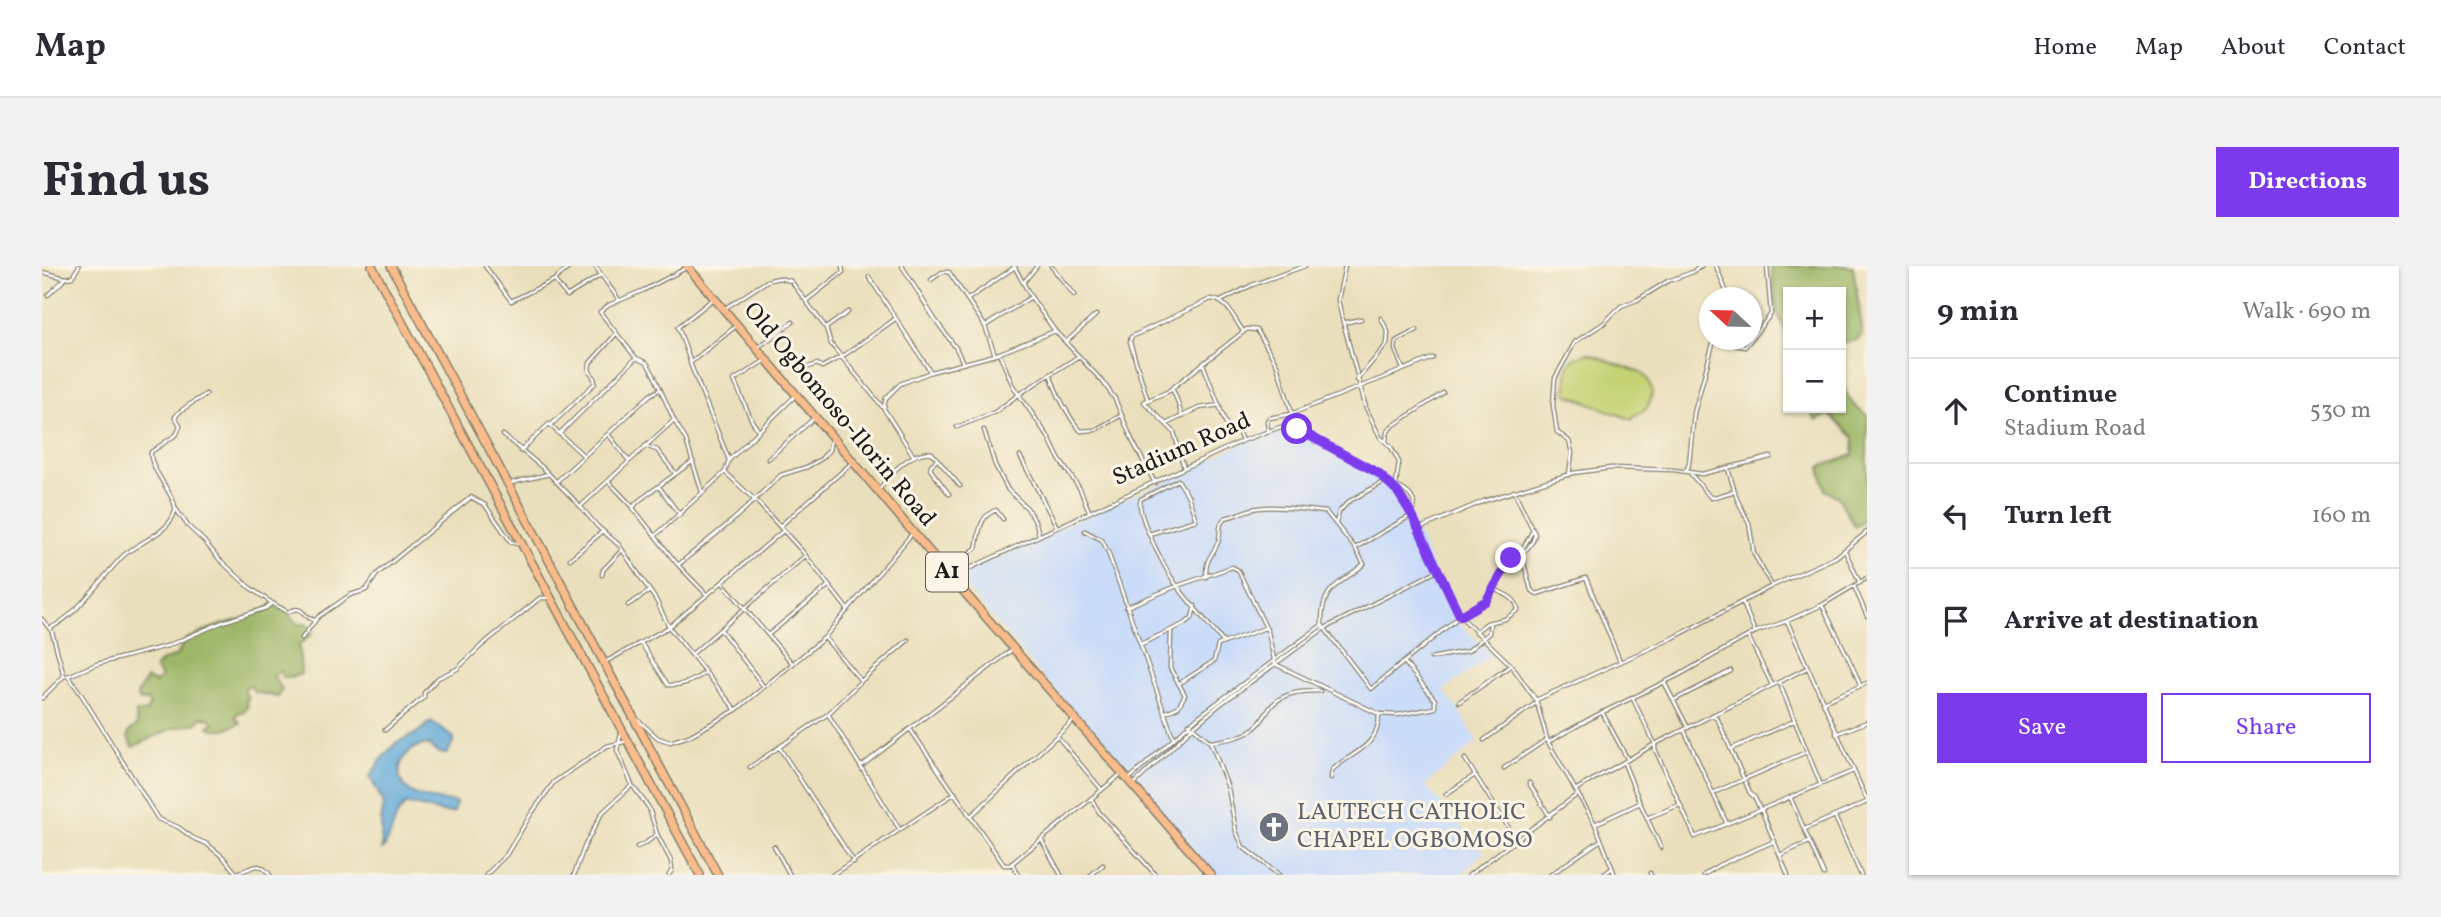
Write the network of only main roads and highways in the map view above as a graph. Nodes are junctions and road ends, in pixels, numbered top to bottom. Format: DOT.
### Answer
graph roads {
  1 [pos="372,266"];
  2 [pos="391,266"];
  3 [pos="687,267"];
  4 [pos="700,875"];
  5 [pos="718,875"];
  6 [pos="1210,875"];
  1 -- 4 [label="highway"];
  2 -- 5 [label="highway"];
  3 -- 6 [label="highway, Old Ogbomoso-Ilorin Road / A1"];
}
